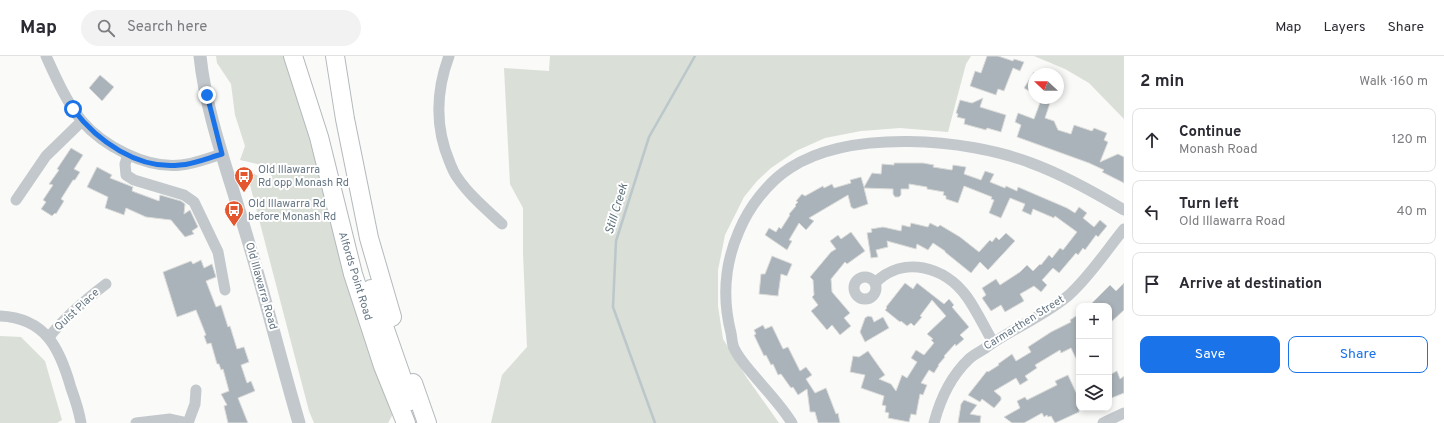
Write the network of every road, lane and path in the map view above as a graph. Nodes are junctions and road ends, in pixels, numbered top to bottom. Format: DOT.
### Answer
graph roads {
  1 [pos="46,56"];
  2 [pos="200,56"];
  3 [pos="293,56"];
  4 [pos="304,56"];
  5 [pos="335,56"];
  6 [pos="450,56"];
  7 [pos="82,121"];
  8 [pos="222,154"];
  9 [pos="128,155"];
  10 [pos="16,200"];
  11 [pos="1124,210"];
  12 [pos="502,224"];
  13 [pos="1124,229"];
  14 [pos="875,283"];
  15 [pos="106,284"];
  16 [pos="225,290"];
  17 [pos="0,316"];
  18 [pos="49,337"];
  19 [pos="993,342"];
  20 [pos="196,390"];
  21 [pos="1124,413"];
  22 [pos="81,423"];
  23 [pos="136,423"];
  24 [pos="188,423"];
  25 [pos="299,423"];
  26 [pos="406,423"];
  27 [pos="417,423"];
  28 [pos="427,423"];
  29 [pos="792,423"];
  30 [pos="934,423"];
  31 [pos="1103,423"];
  1 -- 7 [label="street"];
  2 -- 8 [label="street, Old Illawarra Road"];
  3 -- 26 [label="highway, Alfords Point Road"];
  4 -- 27 [label="highway, Alfords Point Road"];
  5 -- 28 [label="highway"];
  6 -- 12 [label="street"];
  7 -- 9 [label="street"];
  7 -- 10 [label="street"];
  8 -- 9 [label="street"];
  8 -- 25 [label="street, Old Illawarra Road"];
  9 -- 16 [label="street"];
  11 -- 29 [label="street"];
  13 -- 19 [label="street, Carmarthen Street"];
  14 -- 19 [label="street"];
  15 -- 18 [label="street, Quist Place"];
  17 -- 18 [label="street"];
  18 -- 22 [label="street"];
  19 -- 30 [label="street, Carmarthen Street"];
  20 -- 24 [label="street"];
  21 -- 31 [label="street"];
  23 -- 24 [label="street"];
}
